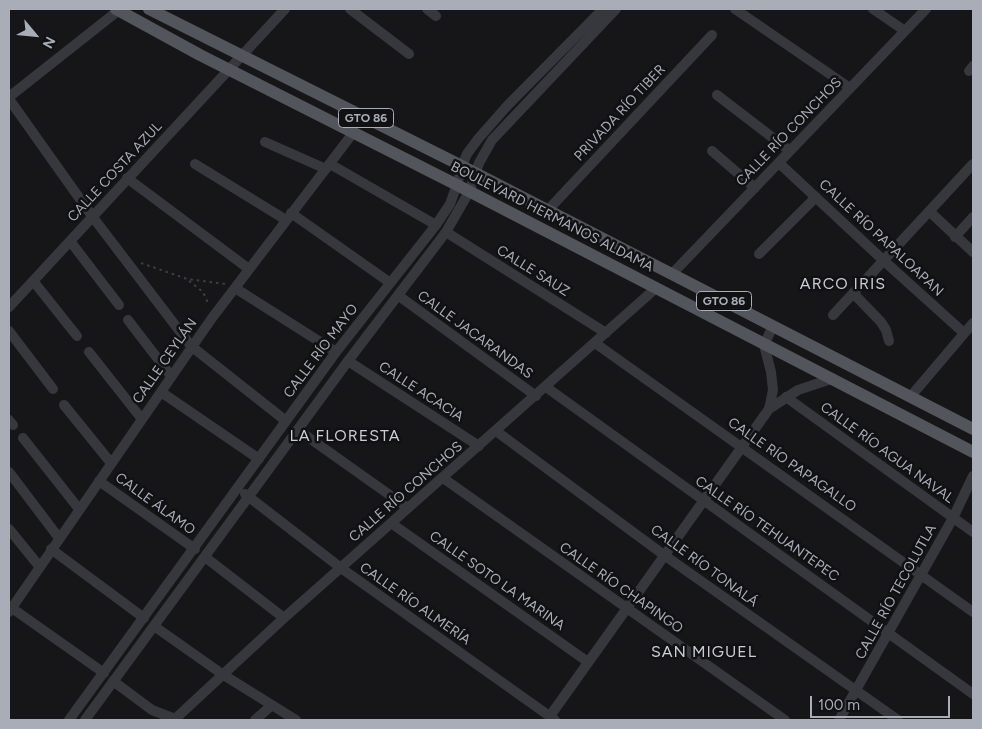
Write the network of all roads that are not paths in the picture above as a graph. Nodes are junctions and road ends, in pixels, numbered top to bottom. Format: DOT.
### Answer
graph roads {
  1 [pos="149,9"];
  2 [pos="285,9"];
  3 [pos="350,9"];
  4 [pos="427,9"];
  5 [pos="603,9"];
  6 [pos="616,9"];
  7 [pos="735,9"];
  8 [pos="873,9"];
  9 [pos="926,9"];
  10 [pos="118,10"];
  11 [pos="164,12"];
  12 [pos="436,16"];
  13 [pos="905,31"];
  14 [pos="712,35"];
  15 [pos="410,54"];
  16 [pos="242,56"];
  17 [pos="229,70"];
  18 [pos="850,88"];
  19 [pos="717,95"];
  20 [pos="9,98"];
  21 [pos="507,106"];
  22 [pos="516,114"];
  23 [pos="353,133"];
  24 [pos="264,142"];
  25 [pos="712,151"];
  26 [pos="790,151"];
  27 [pos="779,163"];
  28 [pos="195,164"];
  29 [pos="973,164"];
  30 [pos="328,166"];
  31 [pos="462,166"];
  32 [pos="475,174"];
  33 [pos="127,178"];
  34 [pos="458,185"];
  35 [pos="755,188"];
  36 [pos="469,192"];
  37 [pos="816,197"];
  38 [pos="548,210"];
  39 [pos="930,212"];
  40 [pos="92,216"];
  41 [pos="289,216"];
  42 [pos="973,217"];
  43 [pos="436,225"];
  44 [pos="446,232"];
  45 [pos="956,236"];
  46 [pos="70,241"];
  47 [pos="973,252"];
  48 [pos="759,254"];
  49 [pos="883,260"];
  50 [pos="249,269"];
  51 [pos="672,274"];
  52 [pos="34,282"];
  53 [pos="390,282"];
  54 [pos="235,288"];
  55 [pos="656,288"];
  56 [pos="853,293"];
  57 [pos="399,296"];
  58 [pos="119,305"];
  59 [pos="9,307"];
  60 [pos="833,315"];
  61 [pos="128,320"];
  62 [pos="973,323"];
  63 [pos="773,326"];
  64 [pos="9,331"];
  65 [pos="606,333"];
  66 [pos="964,333"];
  67 [pos="77,336"];
  68 [pos="889,341"];
  69 [pos="595,342"];
  70 [pos="764,345"];
  71 [pos="191,346"];
  72 [pos="89,352"];
  73 [pos="336,352"];
  74 [pos="348,361"];
  75 [pos="171,376"];
  76 [pos="830,379"];
  77 [pos="546,387"];
  78 [pos="53,389"];
  79 [pos="161,392"];
  80 [pos="536,396"];
  81 [pos="911,396"];
  82 [pos="786,397"];
  83 [pos="64,405"];
  84 [pos="769,409"];
  85 [pos="141,418"];
  86 [pos="286,420"];
  87 [pos="973,429"];
  88 [pos="298,430"];
  89 [pos="496,431"];
  90 [pos="23,438"];
  91 [pos="479,446"];
  92 [pos="741,446"];
  93 [pos="973,452"];
  94 [pos="259,459"];
  95 [pos="111,463"];
  96 [pos="9,472"];
  97 [pos="973,476"];
  98 [pos="443,478"];
  99 [pos="99,480"];
  100 [pos="238,489"];
  101 [pos="249,498"];
  102 [pos="703,501"];
  103 [pos="79,508"];
  104 [pos="408,508"];
  105 [pos="953,518"];
  106 [pos="391,523"];
  107 [pos="9,528"];
  108 [pos="973,532"];
  109 [pos="59,538"];
  110 [pos="51,549"];
  111 [pos="194,549"];
  112 [pos="664,555"];
  113 [pos="205,556"];
  114 [pos="39,566"];
  115 [pos="341,568"];
  116 [pos="922,574"];
  117 [pos="625,608"];
  118 [pos="10,609"];
  119 [pos="973,612"];
  120 [pos="144,618"];
  121 [pos="284,618"];
  122 [pos="154,626"];
  123 [pos="888,632"];
  124 [pos="588,662"];
  125 [pos="104,673"];
  126 [pos="222,674"];
  127 [pos="113,681"];
  128 [pos="856,691"];
  129 [pos="973,694"];
  130 [pos="272,705"];
  131 [pos="552,718"];
  132 [pos="176,719"];
  133 [pos="69,720"];
  134 [pos="85,720"];
  135 [pos="255,720"];
  136 [pos="296,720"];
  137 [pos="785,720"];
  138 [pos="839,720"];
  139 [pos="898,720"];
  1 -- 11 [label="main road, BOULEVARD HERMANOS ALDAMA / GTO 86"];
  2 -- 16 [label="street, CALLE COSTA AZUL"];
  3 -- 15 [label="street"];
  4 -- 12 [label="street"];
  5 -- 21 [label="street, CALLE RÍO MAYO"];
  6 -- 22 [label="street, CALLE RÍO MAYO"];
  7 -- 18 [label="street"];
  8 -- 13 [label="street"];
  9 -- 13 [label="street, CALLE RÍO CONCHOS"];
  10 -- 17 [label="main road, BOULEVARD HERMANOS ALDAMA / GTO 86"];
  10 -- 20 [label="street"];
  11 -- 16 [label="main road, BOULEVARD HERMANOS ALDAMA / GTO 86"];
  13 -- 18 [label="street, CALLE RÍO CONCHOS"];
  14 -- 38 [label="street, PRIVADA RÍO TIBER"];
  16 -- 17 [label="street, CALLE COSTA AZUL"];
  16 -- 31 [label="main road, BOULEVARD HERMANOS ALDAMA / GTO 86"];
  17 -- 23 [label="main road, BOULEVARD HERMANOS ALDAMA / GTO 86"];
  17 -- 33 [label="street, CALLE COSTA AZUL"];
  18 -- 26 [label="street, CALLE RÍO CONCHOS"];
  19 -- 26 [label="street"];
  20 -- 40 [label="street"];
  21 -- 22 [label="street"];
  21 -- 31 [label="street, CALLE RÍO MAYO"];
  22 -- 32 [label="street, CALLE RÍO MAYO"];
  23 -- 30 [label="street, CALLE CEYLÁN"];
  23 -- 34 [label="main road, BOULEVARD HERMANOS ALDAMA / GTO 86"];
  24 -- 30 [label="street"];
  25 -- 35 [label="street"];
  26 -- 27 [label="street, CALLE RÍO CONCHOS"];
  27 -- 35 [label="street, CALLE RÍO CONCHOS"];
  27 -- 37 [label="street, CALLE RÍO PAPALOAPAN"];
  28 -- 41 [label="street"];
  29 -- 39 [label="street"];
  30 -- 41 [label="street, CALLE CEYLÁN"];
  30 -- 43 [label="street"];
  31 -- 32 [label="main road, BOULEVARD HERMANOS ALDAMA / GTO 86"];
  31 -- 34 [label="street, CALLE RÍO MAYO"];
  32 -- 36 [label="street, CALLE RÍO MAYO"];
  32 -- 38 [label="main road, BOULEVARD HERMANOS ALDAMA / GTO 86"];
  33 -- 40 [label="street, CALLE COSTA AZUL"];
  33 -- 50 [label="street"];
  34 -- 36 [label="main road, BOULEVARD HERMANOS ALDAMA / GTO 86"];
  34 -- 43 [label="street, CALLE RÍO MAYO"];
  35 -- 51 [label="street, CALLE RÍO CONCHOS"];
  36 -- 44 [label="street, CALLE RÍO MAYO"];
  36 -- 55 [label="main road, BOULEVARD HERMANOS ALDAMA / GTO 86"];
  37 -- 48 [label="street"];
  37 -- 49 [label="street, CALLE RÍO PAPALOAPAN"];
  38 -- 51 [label="main road, BOULEVARD HERMANOS ALDAMA / GTO 86"];
  39 -- 45 [label="street"];
  39 -- 49 [label="street"];
  40 -- 46 [label="street, CALLE COSTA AZUL"];
  40 -- 71 [label="street"];
  41 -- 50 [label="street, CALLE CEYLÁN"];
  41 -- 53 [label="street"];
  42 -- 45 [label="street"];
  43 -- 53 [label="street, CALLE RÍO MAYO"];
  44 -- 57 [label="street, CALLE RÍO MAYO"];
  44 -- 65 [label="street, CALLE SAUZ"];
  45 -- 47 [label="street"];
  46 -- 52 [label="street, CALLE COSTA AZUL"];
  46 -- 58 [label="street"];
  49 -- 56 [label="street"];
  49 -- 66 [label="street, CALLE RÍO PAPALOAPAN"];
  50 -- 54 [label="street, CALLE CEYLÁN"];
  51 -- 63 [label="main road, BOULEVARD HERMANOS ALDAMA / GTO 86"];
  52 -- 59 [label="street, CALLE COSTA AZUL"];
  52 -- 67 [label="street"];
  53 -- 73 [label="street, CALLE RÍO MAYO"];
  54 -- 71 [label="street, CALLE CEYLÁN"];
  54 -- 73 [label="street"];
  55 -- 65 [label="street, CALLE RÍO CONCHOS"];
  55 -- 70 [label="main road, BOULEVARD HERMANOS ALDAMA / GTO 86"];
  56 -- 60 [label="street"];
  56 -- 68 [label="street"];
  57 -- 74 [label="street, CALLE RÍO MAYO"];
  57 -- 80 [label="street, CALLE JACARANDAS"];
  61 -- 75 [label="street"];
  62 -- 66 [label="street"];
  63 -- 70 [label="street"];
  63 -- 81 [label="main road, BOULEVARD HERMANOS ALDAMA / GTO 86"];
  64 -- 78 [label="street"];
  65 -- 69 [label="street, CALLE RÍO CONCHOS"];
  66 -- 81 [label="street"];
  69 -- 77 [label="street, CALLE RÍO CONCHOS"];
  69 -- 92 [label="street, CALLE RÍO PAPAGALLO"];
  70 -- 76 [label="main road, BOULEVARD HERMANOS ALDAMA / GTO 86"];
  70 -- 84 [label="street"];
  71 -- 75 [label="street, CALLE CEYLÁN"];
  71 -- 86 [label="street"];
  72 -- 85 [label="street"];
  73 -- 86 [label="street, CALLE RÍO MAYO"];
  74 -- 88 [label="street, CALLE RÍO MAYO"];
  74 -- 91 [label="street, CALLE ACACIA"];
  75 -- 79 [label="street, CALLE CEYLÁN"];
  76 -- 82 [label="street"];
  76 -- 93 [label="main road, BOULEVARD HERMANOS ALDAMA / GTO 86"];
  77 -- 80 [label="street, CALLE RÍO CONCHOS"];
  77 -- 102 [label="street, CALLE RÍO TEHUANTEPEC"];
  79 -- 85 [label="street, CALLE CEYLÁN"];
  79 -- 94 [label="street"];
  80 -- 89 [label="street, CALLE RÍO CONCHOS"];
  81 -- 87 [label="main road, BOULEVARD HERMANOS ALDAMA / GTO 86"];
  82 -- 84 [label="street"];
  82 -- 105 [label="street, CALLE RÍO AGUA NAVAL"];
  83 -- 95 [label="street"];
  84 -- 92 [label="street"];
  85 -- 95 [label="street, CALLE CEYLÁN"];
  86 -- 94 [label="street, CALLE RÍO MAYO"];
  88 -- 101 [label="street, CALLE RÍO MAYO"];
  88 -- 104 [label="street"];
  89 -- 91 [label="street, CALLE RÍO CONCHOS"];
  89 -- 112 [label="street, CALLE RÍO TONALÁ"];
  90 -- 103 [label="street"];
  91 -- 98 [label="street, CALLE RÍO CONCHOS"];
  92 -- 102 [label="street"];
  92 -- 116 [label="street, CALLE RÍO PAPAGALLO"];
  94 -- 100 [label="street, CALLE RÍO MAYO"];
  95 -- 99 [label="street, CALLE CEYLÁN"];
  96 -- 109 [label="street"];
  97 -- 105 [label="street, CALLE RÍO TECOLUTLA"];
  98 -- 104 [label="street, CALLE RÍO CONCHOS"];
  98 -- 117 [label="street, CALLE RÍO CHAPINGO"];
  99 -- 103 [label="street, CALLE CEYLÁN"];
  99 -- 111 [label="street, CALLE ÁLAMO"];
  100 -- 101 [label="street, CALLE RÍO ALMERÍA"];
  100 -- 111 [label="street, CALLE RÍO MAYO"];
  101 -- 113 [label="street, CALLE RÍO MAYO"];
  101 -- 115 [label="street, CALLE RÍO ALMERÍA"];
  102 -- 112 [label="street"];
  102 -- 123 [label="street, CALLE RÍO TEHUANTEPEC"];
  103 -- 109 [label="street, CALLE CEYLÁN"];
  104 -- 106 [label="street, CALLE RÍO CONCHOS"];
  105 -- 108 [label="street, CALLE RÍO AGUA NAVAL"];
  105 -- 116 [label="street, CALLE RÍO TECOLUTLA"];
  106 -- 115 [label="street, CALLE RÍO CONCHOS"];
  106 -- 124 [label="street, CALLE SOTO LA MARINA"];
  107 -- 114 [label="street"];
  109 -- 110 [label="street, CALLE CEYLÁN"];
  110 -- 114 [label="street, CALLE CEYLÁN"];
  110 -- 120 [label="street"];
  111 -- 120 [label="street, CALLE RÍO MAYO"];
  112 -- 117 [label="street"];
  112 -- 128 [label="street, CALLE RÍO TONALÁ"];
  113 -- 121 [label="street"];
  113 -- 122 [label="street, CALLE RÍO MAYO"];
  114 -- 118 [label="street, CALLE CEYLÁN"];
  115 -- 121 [label="street, CALLE RÍO CONCHOS"];
  115 -- 131 [label="street, CALLE RÍO ALMERÍA"];
  116 -- 119 [label="street, CALLE RÍO PAPAGALLO"];
  116 -- 123 [label="street, CALLE RÍO TECOLUTLA"];
  117 -- 124 [label="street"];
  117 -- 137 [label="street, CALLE RÍO CHAPINGO"];
  118 -- 125 [label="street"];
  120 -- 125 [label="street, CALLE RÍO MAYO"];
  121 -- 126 [label="street, CALLE RÍO CONCHOS"];
  122 -- 126 [label="street"];
  122 -- 127 [label="street, CALLE RÍO MAYO"];
  123 -- 128 [label="street, CALLE RÍO TECOLUTLA"];
  123 -- 129 [label="street, CALLE RÍO TEHUANTEPEC"];
  124 -- 131 [label="street"];
  125 -- 133 [label="street, CALLE RÍO MAYO"];
  126 -- 130 [label="street"];
  126 -- 132 [label="street, CALLE RÍO CONCHOS"];
  127 -- 132 [label="street"];
  127 -- 134 [label="street, CALLE RÍO MAYO"];
  128 -- 138 [label="street, CALLE RÍO TECOLUTLA"];
  128 -- 139 [label="street, CALLE RÍO TONALÁ"];
  130 -- 135 [label="street"];
  130 -- 136 [label="street"];
}
